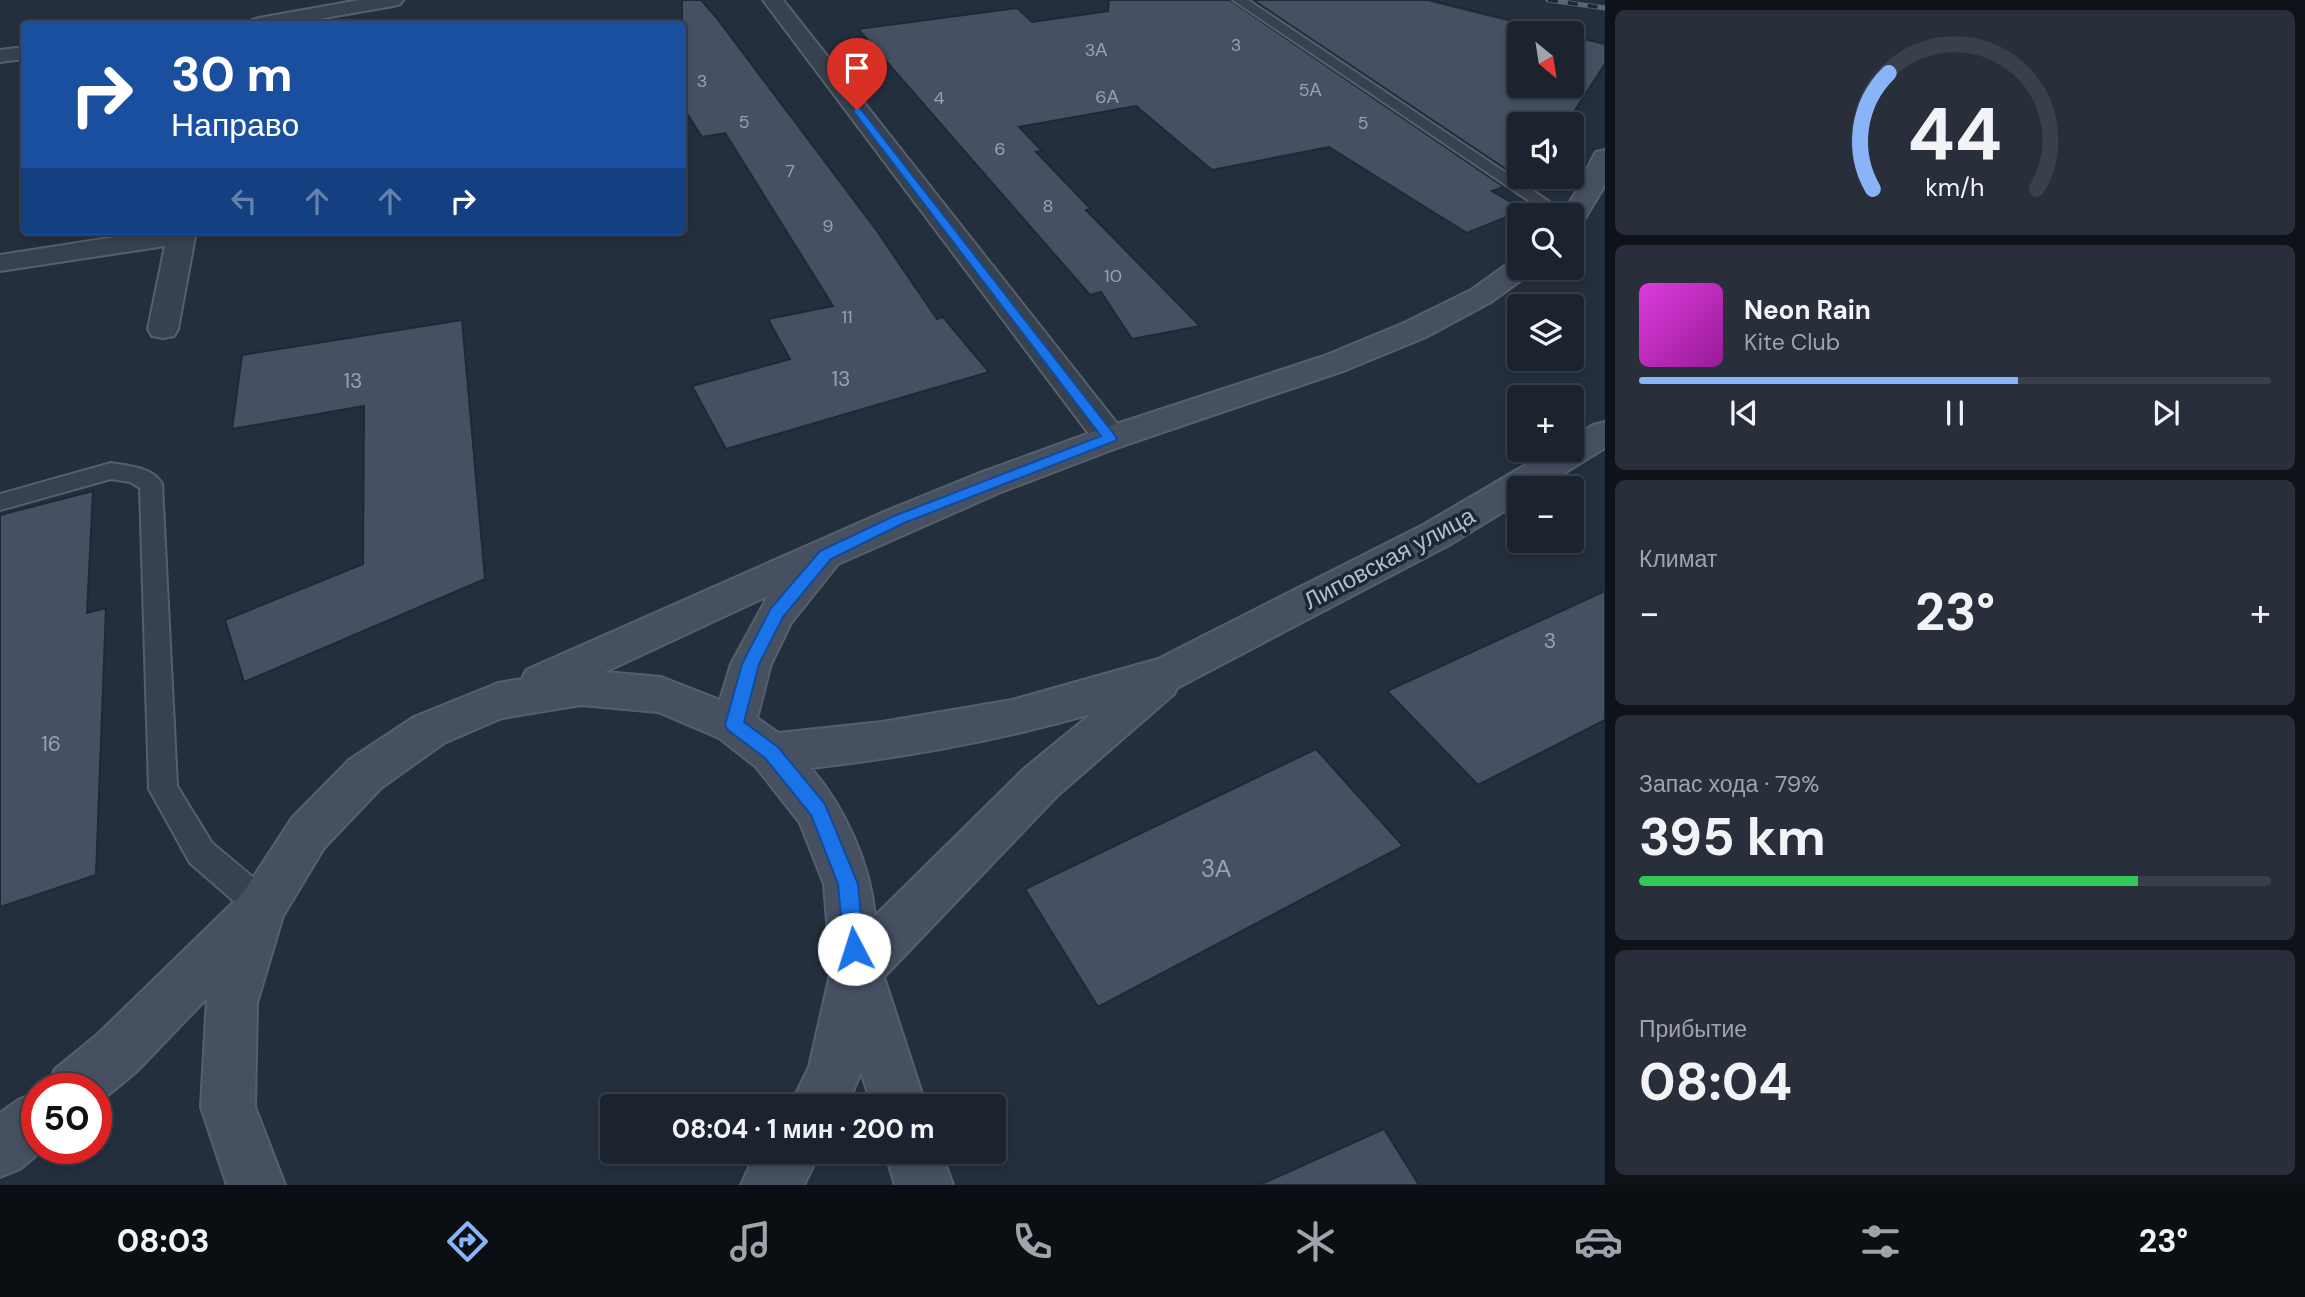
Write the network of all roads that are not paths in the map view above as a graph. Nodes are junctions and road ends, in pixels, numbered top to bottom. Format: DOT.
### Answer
graph roads {
  1 [pos="393,0"];
  2 [pos="773,0"];
  3 [pos="1239,0"];
  4 [pos="247,20"];
  5 [pos="21,53"];
  6 [pos="0,56"];
  7 [pos="1605,158"];
  8 [pos="1544,203"];
  9 [pos="1582,203"];
  10 [pos="169,235"];
  11 [pos="181,235"];
  12 [pos="0,263"];
  13 [pos="1507,277"];
  14 [pos="163,330"];
  15 [pos="1605,433"];
  16 [pos="1110,438"];
  17 [pos="0,502"];
  18 [pos="825,555"];
  19 [pos="1168,674"];
  20 [pos="498,701"];
  21 [pos="734,725"];
  22 [pos="771,752"];
  23 [pos="262,905"];
  24 [pos="856,970"];
  25 [pos="92,1073"];
  26 [pos="824,1094"];
  27 [pos="895,1094"];
  28 [pos="21,1132"];
  29 [pos="0,1149"];
  30 [pos="785,1164"];
  31 [pos="917,1164"];
  32 [pos="256,1185"];
  33 [pos="770,1185"];
  34 [pos="924,1185"];
  1 -- 4 [label="street"];
  2 -- 16 [label="street"];
  3 -- 8 [label="lane"];
  5 -- 6 [label="street"];
  7 -- 9 [label="main road"];
  10 -- 12 [label="street"];
  11 -- 14 [label="street"];
  13 -- 16 [label="main road"];
  15 -- 19 [label="main road, Липовская улица"];
  16 -- 18 [label="main road"];
  17 -- 23 [label="lane"];
  18 -- 20 [label="main road"];
  18 -- 21 [label="main road"];
  19 -- 22 [label="main road, Липовская улица"];
  19 -- 24 [label="main road, Липовская улица"];
  20 -- 21 [label="main road"];
  20 -- 23 [label="main road"];
  21 -- 22 [label="main road"];
  22 -- 24 [label="main road"];
  23 -- 25 [label="main road"];
  23 -- 32 [label="main road"];
  24 -- 26 [label="main road"];
  24 -- 27 [label="main road"];
  28 -- 29 [label="main road"];
  30 -- 33 [label="main road"];
  31 -- 34 [label="main road"];
}
